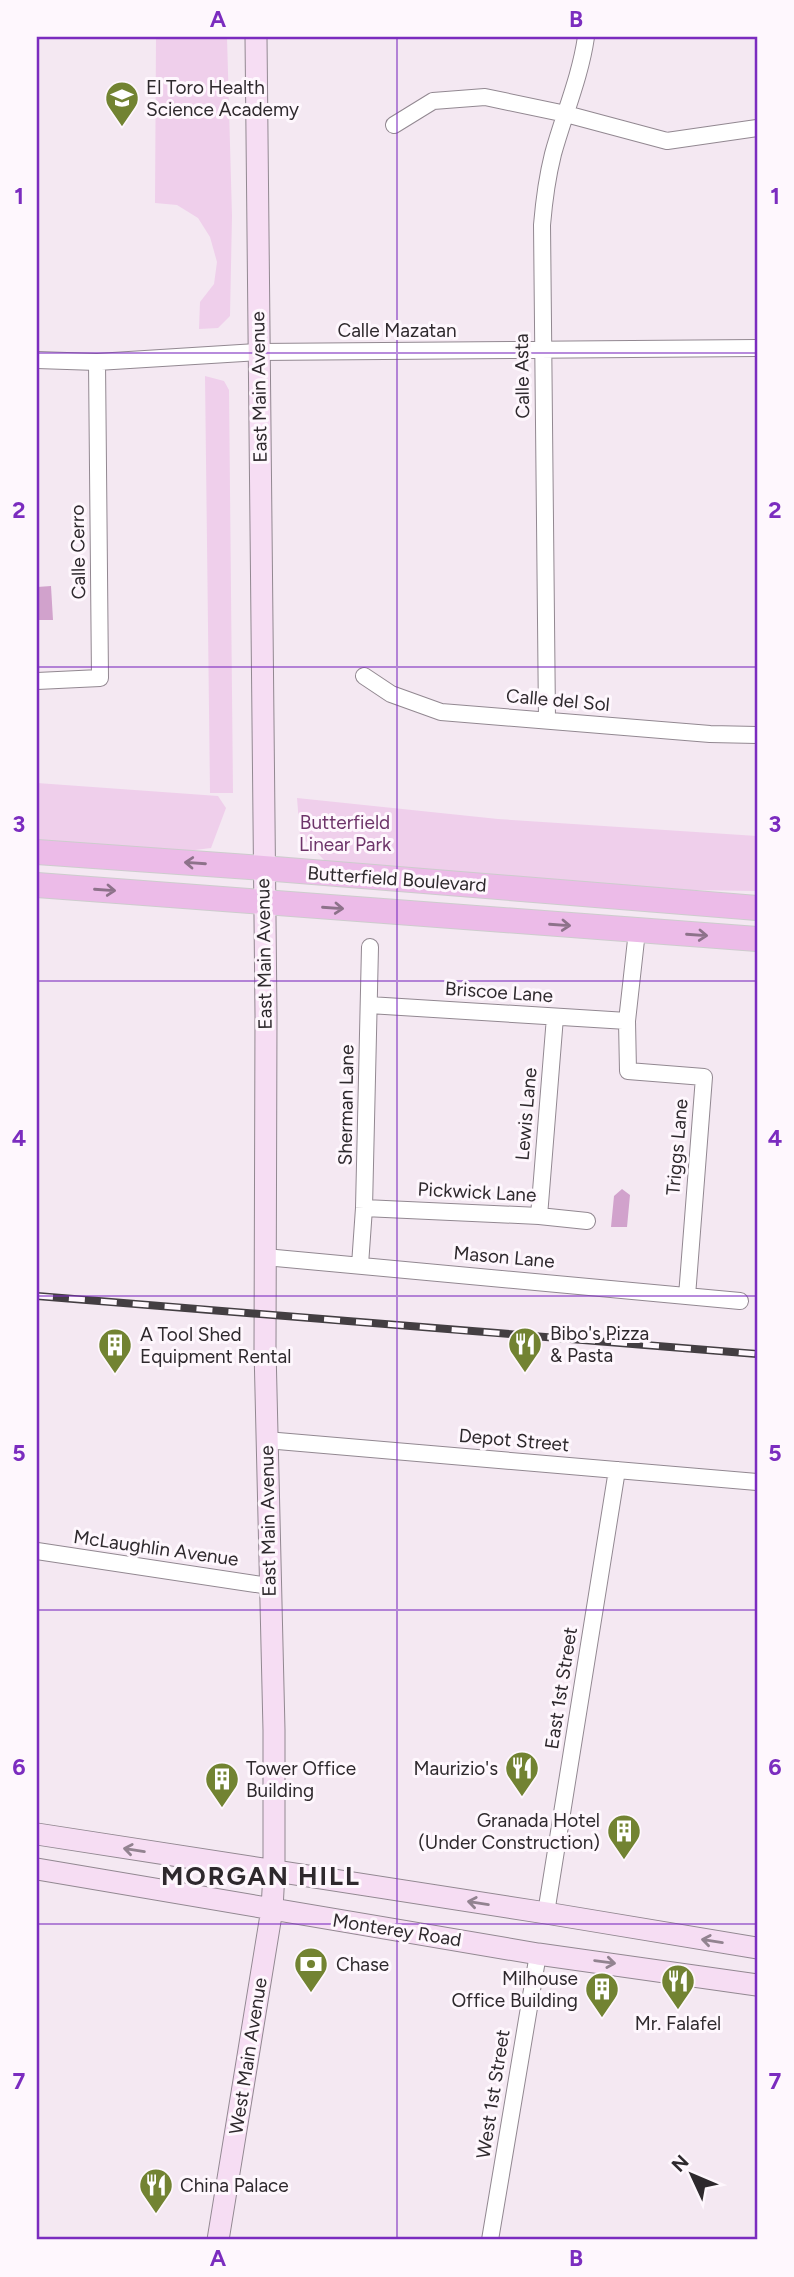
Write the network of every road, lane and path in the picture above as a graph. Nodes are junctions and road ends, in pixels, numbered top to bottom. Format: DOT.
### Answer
graph roads {
  1 [pos="256,37"];
  2 [pos="586,37"];
  3 [pos="565,114"];
  4 [pos="394,125"];
  5 [pos="757,128"];
  6 [pos="757,348"];
  7 [pos="543,350"];
  8 [pos="258,352"];
  9 [pos="37,360"];
  10 [pos="97,362"];
  11 [pos="364,676"];
  12 [pos="37,681"];
  13 [pos="547,719"];
  14 [pos="757,735"];
  15 [pos="37,852"];
  16 [pos="263,868"];
  17 [pos="37,885"];
  18 [pos="265,903"];
  19 [pos="757,908"];
  20 [pos="637,931"];
  21 [pos="757,939"];
  22 [pos="370,947"];
  23 [pos="369,1005"];
  24 [pos="555,1017"];
  25 [pos="627,1021"];
  26 [pos="364,1208"];
  27 [pos="539,1216"];
  28 [pos="587,1221"];
  29 [pos="265,1257"];
  30 [pos="360,1265"];
  31 [pos="687,1296"];
  32 [pos="740,1301"];
  33 [pos="266,1440"];
  34 [pos="617,1470"];
  35 [pos="757,1482"];
  36 [pos="37,1551"];
  37 [pos="269,1586"];
  38 [pos="37,1834"];
  39 [pos="37,1869"];
  40 [pos="274,1871"];
  41 [pos="272,1909"];
  42 [pos="546,1913"];
  43 [pos="757,1948"];
  44 [pos="538,1954"];
  45 [pos="757,1985"];
  46 [pos="218,2240"];
  47 [pos="490,2240"];
  1 -- 8 [label="main road, East Main Avenue"];
  2 -- 3 [label="street, Calle Asta"];
  3 -- 4 [label="street"];
  3 -- 5 [label="street"];
  3 -- 7 [label="street, Calle Asta"];
  6 -- 7 [label="street, Calle Mazatan"];
  7 -- 8 [label="street, Calle Mazatan"];
  7 -- 13 [label="street, Calle Asta"];
  8 -- 10 [label="street, Calle Mazatan"];
  8 -- 16 [label="main road, East Main Avenue"];
  9 -- 10 [label="street, Calle Mazatan"];
  10 -- 12 [label="street, Calle Cerro"];
  11 -- 13 [label="street, Calle del Sol"];
  13 -- 14 [label="street, Calle del Sol"];
  16 -- 15 [label="main road, Butterfield Boulevard, one-way"];
  16 -- 18 [label="main road, East Main Avenue"];
  16 -- 19 [label="main road, Butterfield Boulevard"];
  17 -- 18 [label="main road, Butterfield Boulevard, one-way"];
  18 -- 20 [label="main road, Butterfield Boulevard, one-way"];
  18 -- 29 [label="main road, East Main Avenue"];
  20 -- 21 [label="main road, Butterfield Boulevard, one-way"];
  20 -- 25 [label="street"];
  22 -- 23 [label="street, Sherman Lane"];
  23 -- 24 [label="street, Briscoe Lane"];
  23 -- 26 [label="street, Sherman Lane"];
  24 -- 25 [label="street, Briscoe Lane"];
  24 -- 27 [label="street, Lewis Lane"];
  25 -- 31 [label="street, Triggs Lane"];
  26 -- 27 [label="street, Pickwick Lane"];
  26 -- 30 [label="street, Sherman Lane"];
  27 -- 28 [label="street, Pickwick Lane"];
  29 -- 30 [label="street, Mason Lane"];
  29 -- 33 [label="main road, East Main Avenue"];
  30 -- 31 [label="street, Mason Lane"];
  31 -- 32 [label="street, Mason Lane"];
  33 -- 34 [label="street, Depot Street"];
  33 -- 37 [label="main road, East Main Avenue"];
  34 -- 35 [label="street, Depot Street"];
  34 -- 42 [label="street, East 1st Street"];
  36 -- 37 [label="street, McLaughlin Avenue"];
  37 -- 40 [label="main road, East Main Avenue"];
  40 -- 38 [label="main road, Monterey Road, one-way"];
  39 -- 41 [label="main road, Monterey Road"];
  40 -- 41 [label="main road, West Main Avenue"];
  42 -- 40 [label="main road, Monterey Road, one-way"];
  41 -- 44 [label="main road, Monterey Road"];
  41 -- 46 [label="main road, West Main Avenue"];
  43 -- 42 [label="main road, Monterey Road, one-way"];
  44 -- 45 [label="main road, Monterey Road, one-way"];
  44 -- 47 [label="street, West 1st Street"];
}
